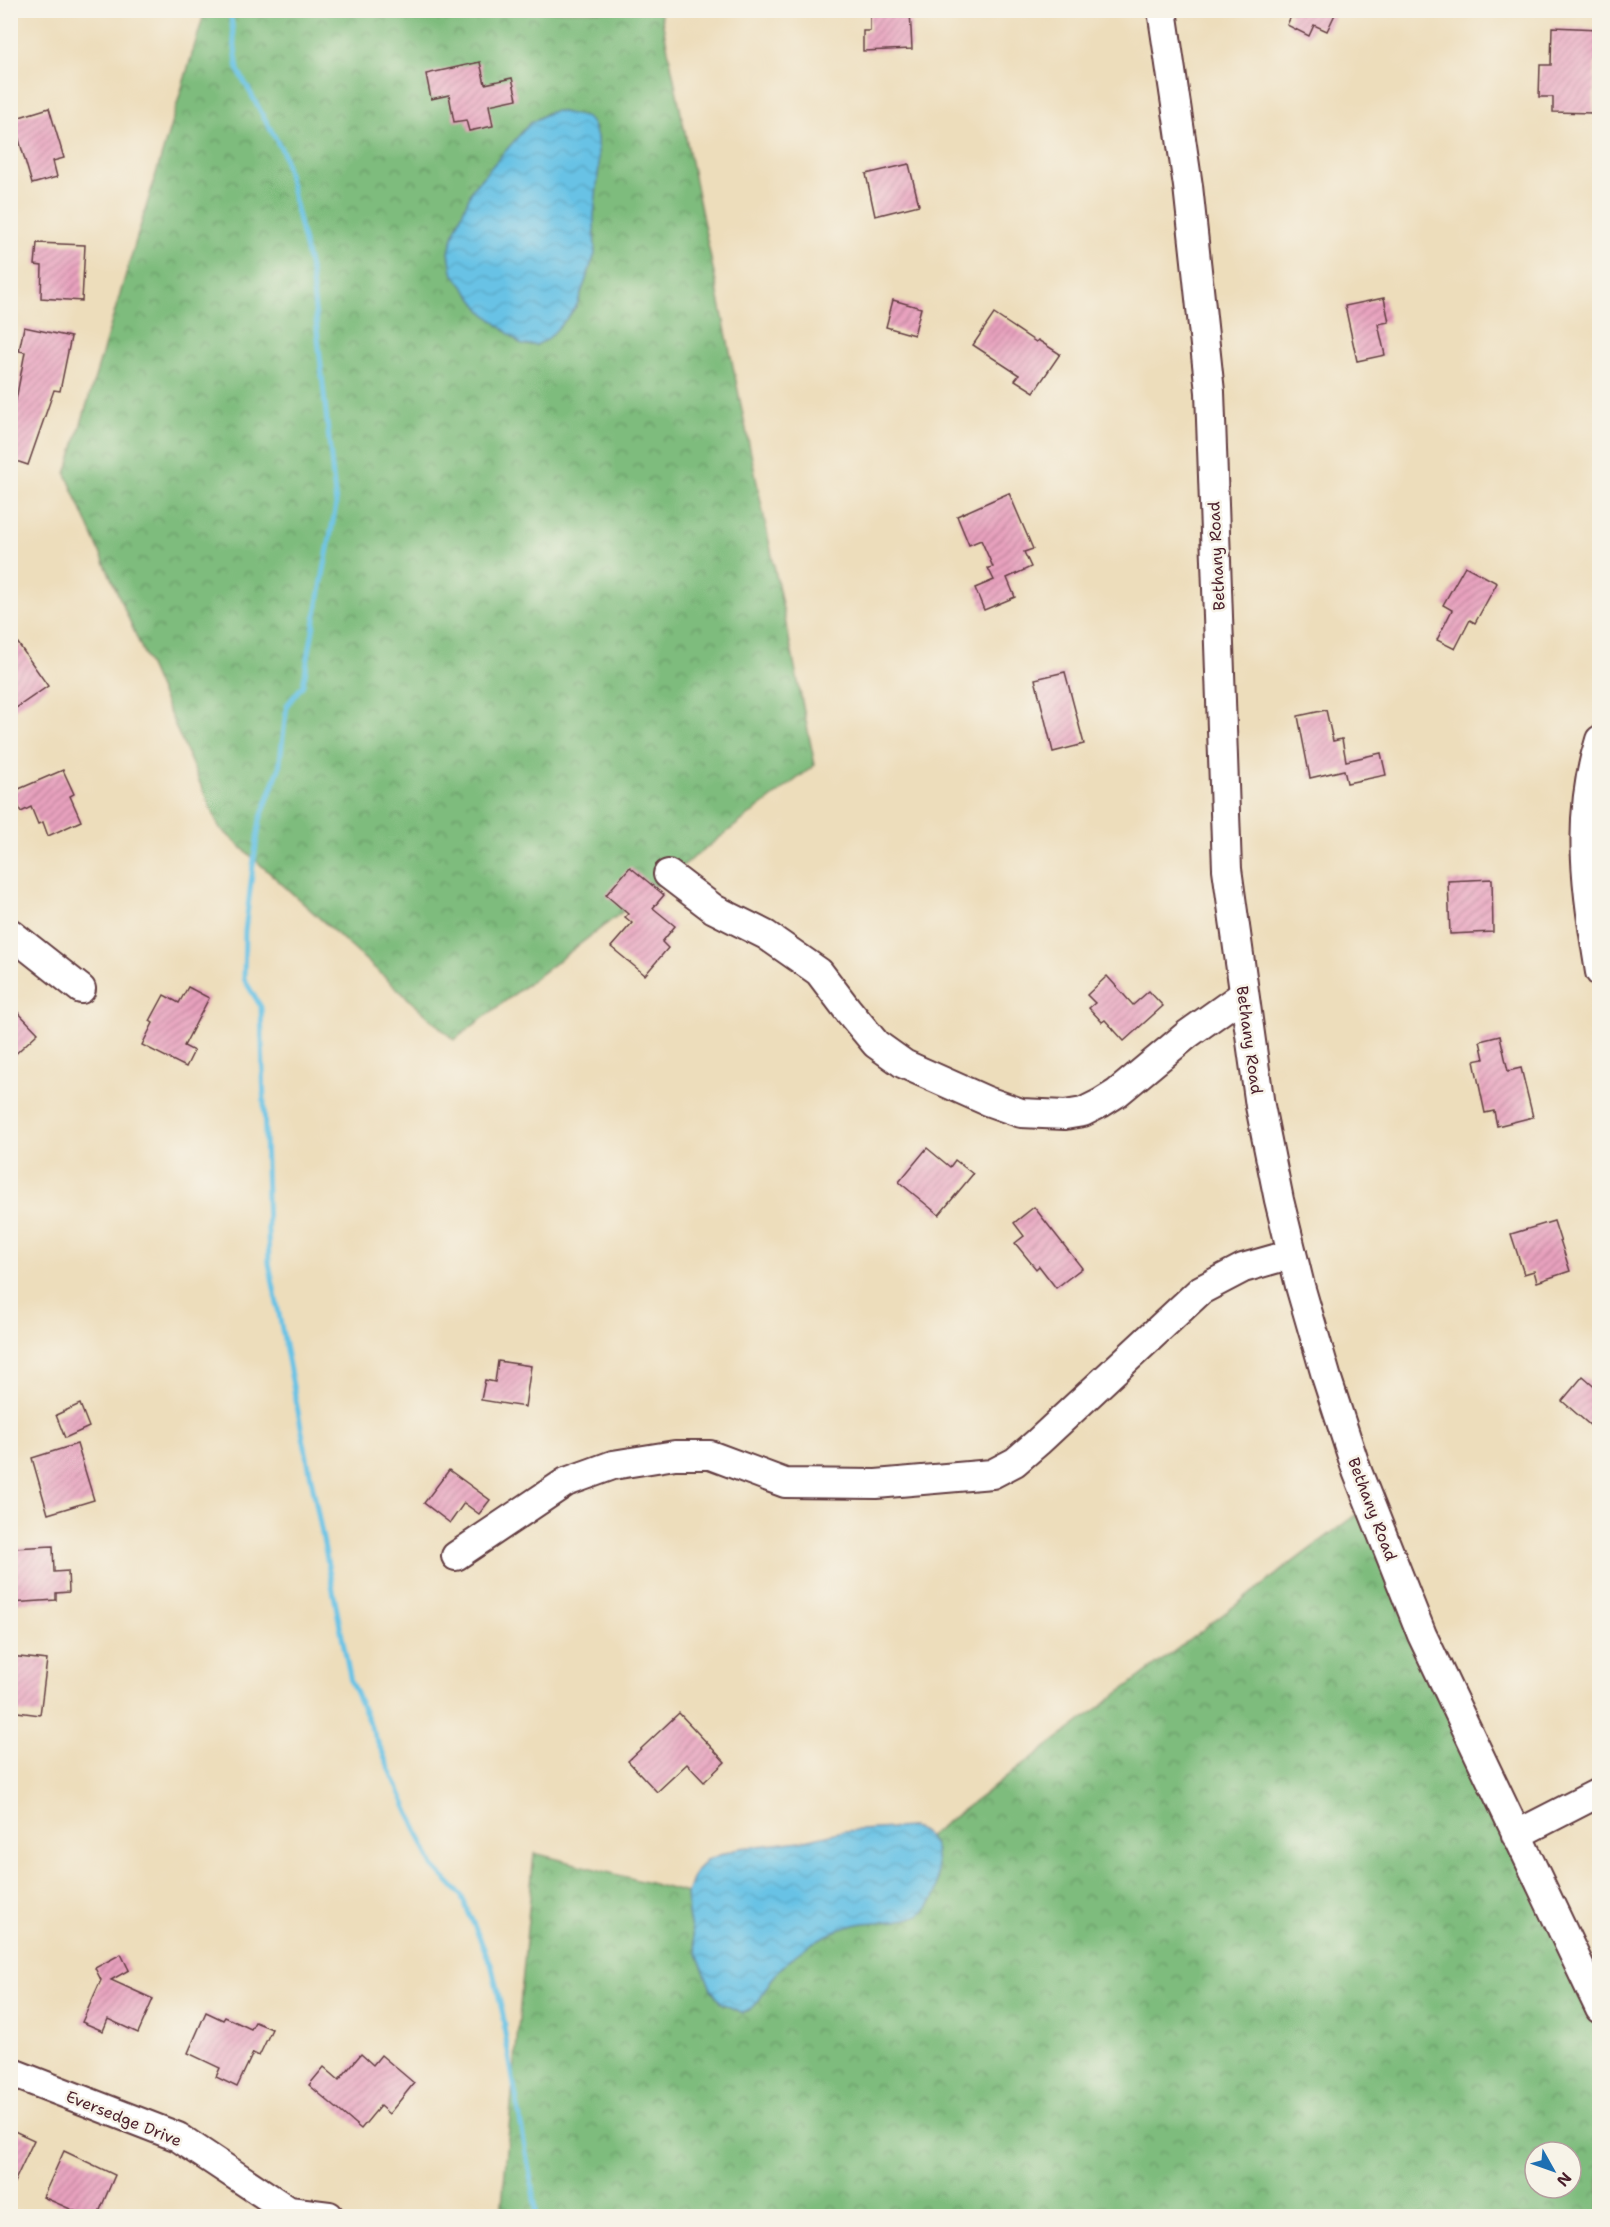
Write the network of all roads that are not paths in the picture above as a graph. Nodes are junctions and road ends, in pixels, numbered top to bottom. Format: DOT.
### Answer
graph roads {
  1 [pos="1162,10"];
  2 [pos="1599,740"];
  3 [pos="668,874"];
  4 [pos="10,933"];
  5 [pos="1599,972"];
  6 [pos="81,989"];
  7 [pos="1244,995"];
  8 [pos="1292,1254"];
  9 [pos="456,1556"];
  10 [pos="1599,1792"];
  11 [pos="1516,1835"];
  12 [pos="1599,2009"];
  13 [pos="10,2073"];
  14 [pos="329,2217"];
  1 -- 7 [label="street, Bethany Road"];
  2 -- 5 [label="street"];
  3 -- 7 [label="street"];
  4 -- 6 [label="street"];
  7 -- 8 [label="street, Bethany Road"];
  8 -- 9 [label="street"];
  8 -- 11 [label="street, Bethany Road"];
  10 -- 11 [label="street"];
  11 -- 12 [label="street, Bethany Road"];
  13 -- 14 [label="street, Eversedge Drive"];
}
